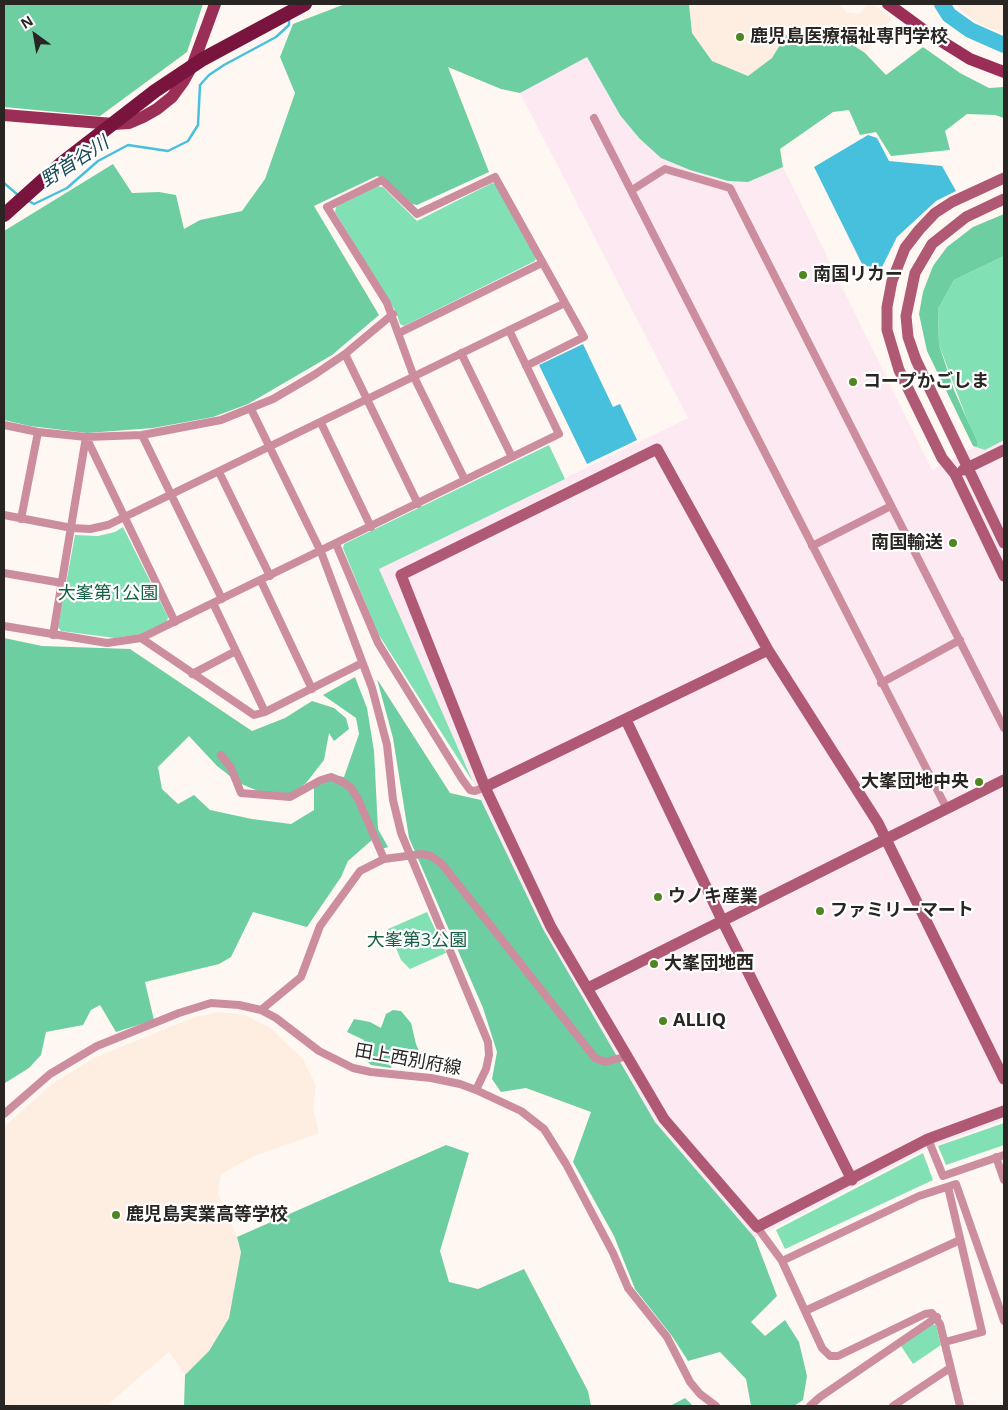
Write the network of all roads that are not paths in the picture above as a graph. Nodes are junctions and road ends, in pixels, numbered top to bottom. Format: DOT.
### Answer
graph roads {
  1 [pos="214,4"];
  2 [pos="305,4"];
  3 [pos="888,4"];
  4 [pos="1004,72"];
  5 [pos="4,115"];
  6 [pos="594,118"];
  7 [pos="1004,178"];
  8 [pos="632,190"];
  9 [pos="1004,199"];
  10 [pos="4,214"];
  11 [pos="542,262"];
  12 [pos="565,303"];
  13 [pos="393,314"];
  14 [pos="509,330"];
  15 [pos="399,333"];
  16 [pos="461,353"];
  17 [pos="344,354"];
  18 [pos="526,366"];
  19 [pos="414,377"];
  20 [pos="368,400"];
  21 [pos="250,409"];
  22 [pos="321,423"];
  23 [pos="4,425"];
  24 [pos="38,432"];
  25 [pos="142,435"];
  26 [pos="86,437"];
  27 [pos="270,447"];
  28 [pos="1004,450"];
  29 [pos="512,457"];
  30 [pos="969,467"];
  31 [pos="219,472"];
  32 [pos="955,474"];
  33 [pos="465,480"];
  34 [pos="172,495"];
  35 [pos="418,504"];
  36 [pos="891,506"];
  37 [pos="4,516"];
  38 [pos="124,518"];
  39 [pos="21,519"];
  40 [pos="371,527"];
  41 [pos="72,528"];
  42 [pos="1004,543"];
  43 [pos="336,544"];
  44 [pos="812,546"];
  45 [pos="321,552"];
  46 [pos="4,573"];
  47 [pos="270,576"];
  48 [pos="1004,576"];
  49 [pos="261,580"];
  50 [pos="62,583"];
  51 [pos="222,599"];
  52 [pos="213,604"];
  53 [pos="175,622"];
  54 [pos="4,626"];
  55 [pos="53,635"];
  56 [pos="141,638"];
  57 [pos="960,640"];
  58 [pos="768,650"];
  59 [pos="236,651"];
  60 [pos="362,663"];
  61 [pos="192,674"];
  62 [pos="881,683"];
  63 [pos="312,689"];
  64 [pos="265,712"];
  65 [pos="626,720"];
  66 [pos="1004,728"];
  67 [pos="221,755"];
  68 [pos="1004,780"];
  69 [pos="485,787"];
  70 [pos="947,809"];
  71 [pos="885,840"];
  72 [pos="408,855"];
  73 [pos="384,859"];
  74 [pos="722,920"];
  75 [pos="588,988"];
  76 [pos="261,1010"];
  77 [pos="628,1056"];
  78 [pos="1004,1079"];
  79 [pos="476,1090"];
  80 [pos="1004,1111"];
  81 [pos="4,1114"];
  82 [pos="928,1139"];
  83 [pos="1004,1154"];
  84 [pos="996,1158"];
  85 [pos="852,1180"];
  86 [pos="1004,1180"];
  87 [pos="948,1187"];
  88 [pos="758,1228"];
  89 [pos="960,1240"];
  90 [pos="782,1261"];
  91 [pos="805,1311"];
  92 [pos="936,1317"];
  93 [pos="1004,1321"];
  94 [pos="945,1342"];
  95 [pos="950,1368"];
  96 [pos="716,1406"];
  97 [pos="810,1406"];
  98 [pos="893,1406"];
  99 [pos="960,1406"];
  1 -- 5 [label="main road"];
  2 -- 10 [label="highway, bridge"];
  3 -- 4 [label="main road"];
  6 -- 8 [label="street"];
  7 -- 32 [label="street"];
  8 -- 36 [label="street"];
  8 -- 44 [label="street"];
  9 -- 30 [label="street"];
  11 -- 12 [label="street"];
  11 -- 13 [label="street"];
  11 -- 15 [label="street"];
  12 -- 14 [label="street"];
  12 -- 18 [label="street"];
  13 -- 15 [label="street"];
  13 -- 17 [label="street"];
  14 -- 16 [label="street"];
  14 -- 18 [label="street"];
  15 -- 19 [label="street"];
  16 -- 19 [label="street"];
  16 -- 29 [label="street"];
  17 -- 20 [label="street"];
  17 -- 21 [label="street"];
  18 -- 29 [label="street"];
  19 -- 20 [label="street"];
  19 -- 33 [label="street"];
  20 -- 22 [label="street"];
  20 -- 35 [label="street"];
  21 -- 25 [label="street"];
  21 -- 27 [label="street"];
  22 -- 27 [label="street"];
  22 -- 40 [label="street"];
  23 -- 24 [label="street"];
  24 -- 26 [label="street"];
  24 -- 39 [label="street"];
  25 -- 26 [label="street"];
  25 -- 34 [label="street"];
  26 -- 38 [label="street"];
  26 -- 41 [label="street"];
  27 -- 31 [label="street"];
  27 -- 45 [label="street"];
  28 -- 30 [label="street"];
  29 -- 33 [label="street"];
  30 -- 32 [label="street"];
  30 -- 42 [label="street"];
  31 -- 34 [label="street"];
  31 -- 47 [label="street"];
  32 -- 48 [label="street"];
  33 -- 35 [label="street"];
  34 -- 38 [label="street"];
  34 -- 51 [label="street"];
  35 -- 40 [label="street"];
  36 -- 44 [label="street"];
  36 -- 57 [label="street"];
  37 -- 39 [label="street"];
  38 -- 41 [label="street"];
  38 -- 53 [label="street"];
  39 -- 41 [label="street"];
  40 -- 43 [label="street"];
  41 -- 50 [label="street"];
  43 -- 45 [label="street"];
  43 -- 69 [label="street"];
  44 -- 62 [label="street"];
  45 -- 47 [label="street"];
  45 -- 60 [label="street"];
  46 -- 50 [label="street"];
  47 -- 49 [label="street"];
  49 -- 51 [label="street"];
  49 -- 63 [label="street"];
  50 -- 55 [label="street"];
  51 -- 52 [label="street"];
  52 -- 53 [label="street"];
  52 -- 59 [label="street"];
  53 -- 56 [label="street"];
  54 -- 55 [label="street"];
  55 -- 56 [label="street"];
  56 -- 61 [label="street"];
  57 -- 62 [label="street"];
  57 -- 66 [label="street"];
  58 -- 65 [label="street"];
  58 -- 69 [label="street"];
  58 -- 71 [label="street"];
  59 -- 61 [label="street"];
  59 -- 64 [label="street"];
  60 -- 63 [label="street"];
  60 -- 72 [label="street"];
  61 -- 64 [label="street"];
  62 -- 70 [label="street"];
  63 -- 64 [label="street"];
  65 -- 69 [label="street"];
  65 -- 74 [label="street"];
  67 -- 73 [label="street"];
  68 -- 70 [label="street"];
  69 -- 75 [label="street"];
  70 -- 71 [label="street"];
  71 -- 74 [label="street"];
  71 -- 78 [label="street"];
  72 -- 73 [label="street"];
  72 -- 77 [label="street"];
  72 -- 79 [label="street"];
  73 -- 76 [label="street"];
  74 -- 75 [label="street"];
  74 -- 85 [label="street"];
  75 -- 77 [label="street"];
  76 -- 79 [label="street, 田上西別府線"];
  76 -- 81 [label="street, 田上西別府線"];
  77 -- 88 [label="street"];
  79 -- 96 [label="street, 田上西別府線"];
  80 -- 82 [label="street"];
  82 -- 84 [label="street"];
  82 -- 85 [label="street"];
  83 -- 84 [label="street"];
  84 -- 86 [label="street"];
  85 -- 88 [label="street"];
  87 -- 89 [label="street"];
  87 -- 90 [label="street"];
  87 -- 93 [label="street"];
  88 -- 90 [label="street"];
  89 -- 91 [label="street"];
  89 -- 94 [label="street"];
  90 -- 91 [label="street"];
  91 -- 92 [label="street"];
  92 -- 94 [label="street"];
  92 -- 97 [label="street"];
  94 -- 95 [label="street"];
  95 -- 98 [label="street"];
  95 -- 99 [label="street"];
}
